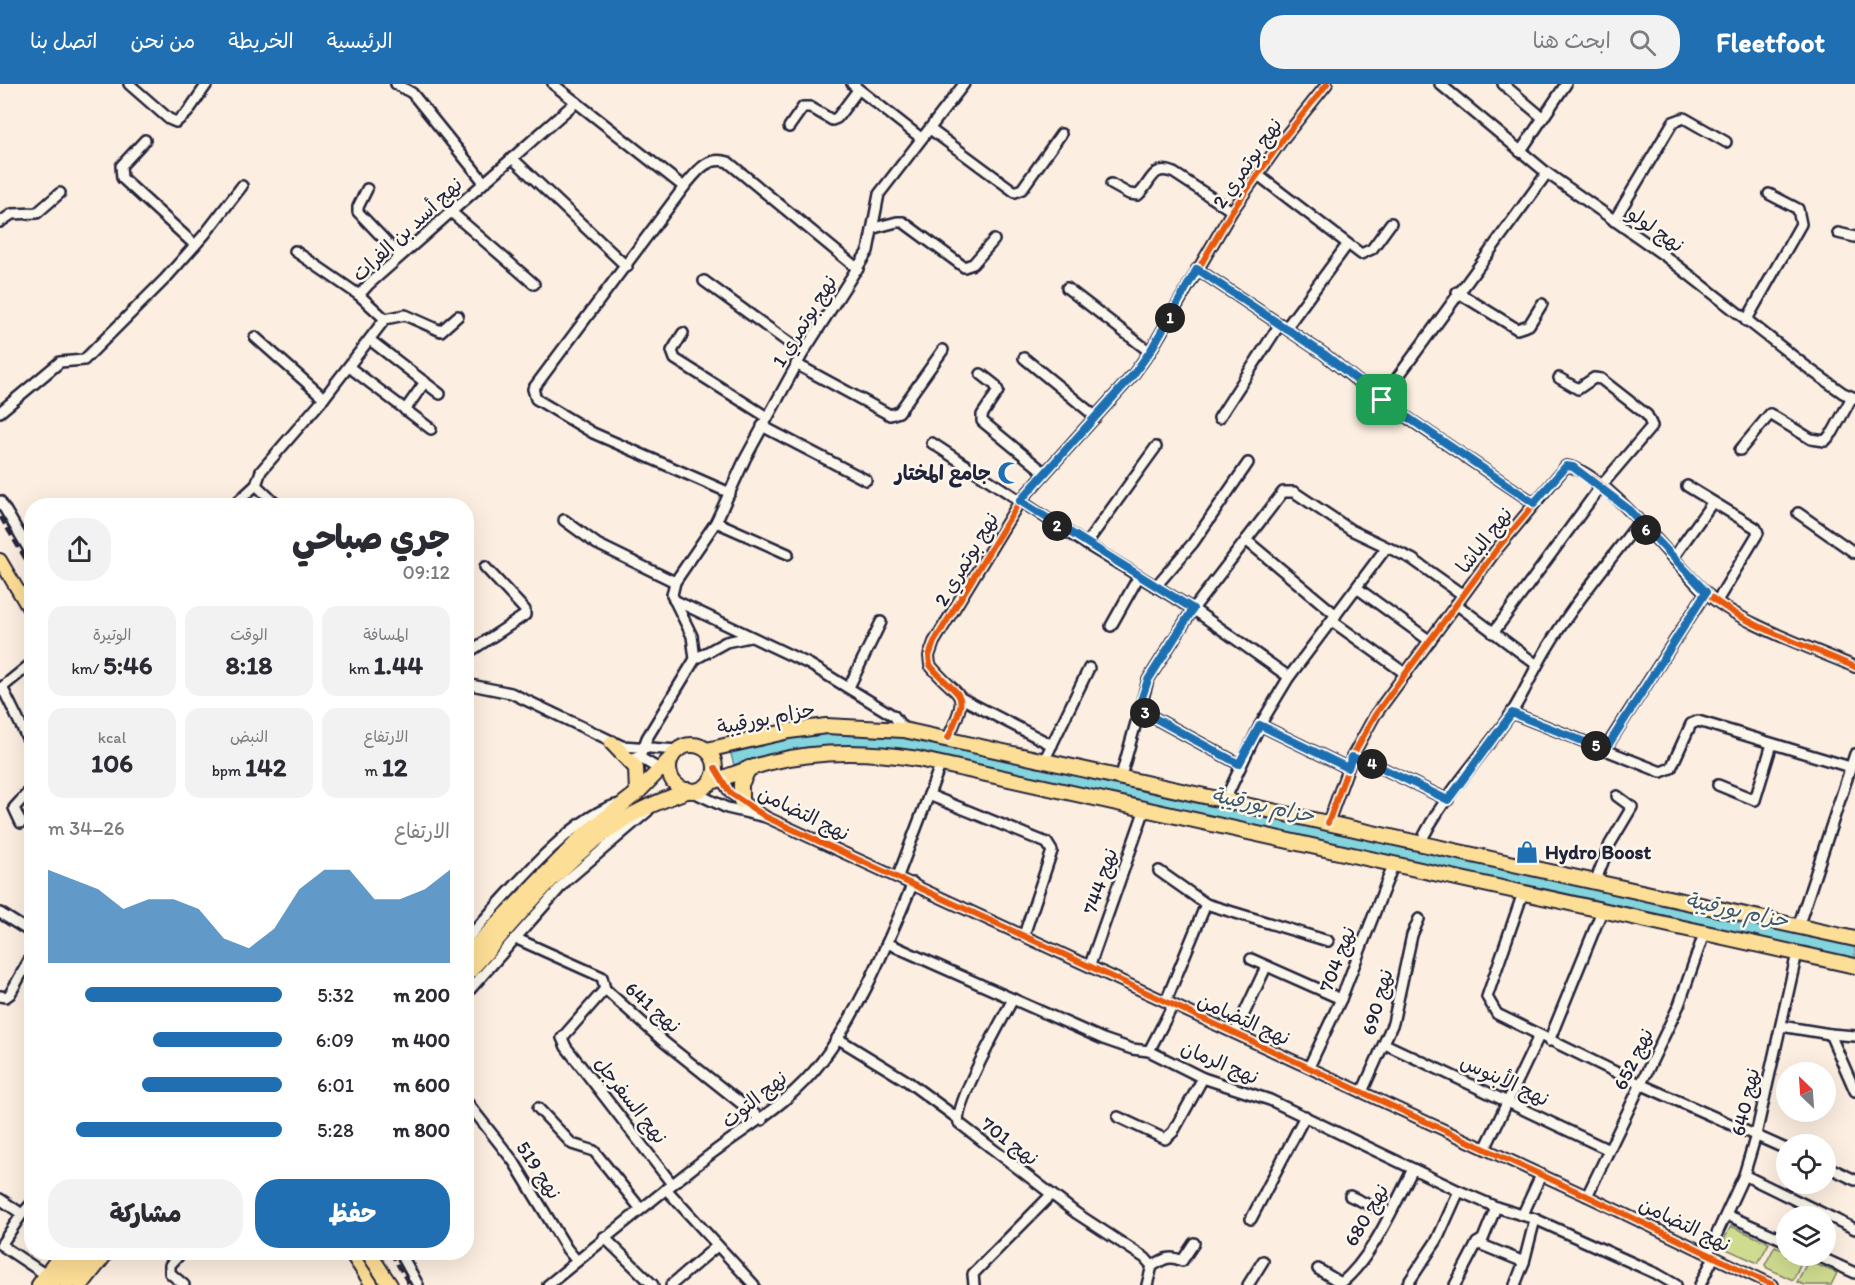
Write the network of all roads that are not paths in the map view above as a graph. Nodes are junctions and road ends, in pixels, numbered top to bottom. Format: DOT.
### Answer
graph roads {
  1 [pos="129,84"];
  2 [pos="207,84"];
  3 [pos="396,84"];
  4 [pos="418,84"];
  5 [pos="553,84"];
  6 [pos="964,84"];
  7 [pos="1327,84"];
  8 [pos="1503,84"];
  9 [pos="1566,84"];
  10 [pos="1444,85"];
  11 [pos="855,87"];
  12 [pos="412,93"];
  13 [pos="576,102"];
  14 [pos="1543,118"];
  15 [pos="789,127"];
  16 [pos="930,129"];
  17 [pos="1060,134"];
  18 [pos="921,138"];
  19 [pos="145,140"];
  20 [pos="1726,142"];
  21 [pos="1520,152"];
  22 [pos="512,158"];
  23 [pos="1547,172"];
  24 [pos="1258,175"];
  25 [pos="483,182"];
  26 [pos="1112,184"];
  27 [pos="242,186"];
  28 [pos="684,187"];
  29 [pos="368,189"];
  30 [pos="60,194"];
  31 [pos="1769,194"];
  32 [pos="450,211"];
  33 [pos="1232,211"];
  34 [pos="1614,221"];
  35 [pos="0,222"];
  36 [pos="1391,223"];
  37 [pos="874,228"];
  38 [pos="1838,232"];
  39 [pos="1855,237"];
  40 [pos="994,240"];
  41 [pos="195,245"];
  42 [pos="1347,245"];
  43 [pos="295,251"];
  44 [pos="399,255"];
  45 [pos="627,267"];
  46 [pos="858,269"];
  47 [pos="1197,269"];
  48 [pos="704,281"];
  49 [pos="534,284"];
  50 [pos="1067,288"];
  51 [pos="1457,292"];
  52 [pos="359,295"];
  53 [pos="1542,304"];
  54 [pos="458,316"];
  55 [pos="385,319"];
  56 [pos="1746,321"];
  57 [pos="1283,326"];
  58 [pos="683,333"];
  59 [pos="255,337"];
  60 [pos="370,340"];
  61 [pos="943,350"];
  62 [pos="1150,352"];
  63 [pos="802,353"];
  64 [pos="1024,358"];
  65 [pos="796,364"];
  66 [pos="350,367"];
  67 [pos="981,374"];
  68 [pos="1559,378"];
  69 [pos="425,382"];
  70 [pos="440,394"];
  71 [pos="324,398"];
  72 [pos="1854,398"];
  73 [pos="1382,400"];
  74 [pos="405,410"];
  75 [pos="0,412"];
  76 [pos="767,417"];
  77 [pos="1096,417"];
  78 [pos="1219,418"];
  79 [pos="762,426"];
  80 [pos="430,429"];
  81 [pos="932,443"];
  82 [pos="1156,447"];
  83 [pos="1740,450"];
  84 [pos="1248,463"];
  85 [pos="1044,472"];
  86 [pos="866,480"];
  87 [pos="256,485"];
  88 [pos="1601,486"];
  89 [pos="1687,486"];
  90 [pos="730,493"];
  91 [pos="242,498"];
  92 [pos="270,498"];
  93 [pos="0,501"];
  94 [pos="1020,501"];
  95 [pos="1534,503"];
  96 [pos="1712,503"];
  97 [pos="1798,513"];
  98 [pos="564,520"];
  99 [pos="716,522"];
  100 [pos="1639,522"];
  101 [pos="1246,540"];
  102 [pos="24,542"];
  103 [pos="1086,544"];
  104 [pos="1386,548"];
  105 [pos="1855,553"];
  106 [pos="789,554"];
  107 [pos="1673,558"];
  108 [pos="0,560"];
  109 [pos="484,567"];
  110 [pos="1139,576"];
  111 [pos="675,582"];
  112 [pos="1156,586"];
  113 [pos="1357,588"];
  114 [pos="1706,592"];
  115 [pos="1463,595"];
  116 [pos="24,600"];
  117 [pos="674,600"];
  118 [pos="1717,601"];
  119 [pos="1456,604"];
  120 [pos="1193,609"];
  121 [pos="1334,618"];
  122 [pos="881,622"];
  123 [pos="1111,626"];
  124 [pos="1493,633"];
  125 [pos="752,637"];
  126 [pos="1430,641"];
  127 [pos="474,649"];
  128 [pos="695,659"];
  129 [pos="1537,664"];
  130 [pos="1855,667"];
  131 [pos="1089,668"];
  132 [pos="24,669"];
  133 [pos="1406,674"];
  134 [pos="1289,676"];
  135 [pos="474,686"];
  136 [pos="849,687"];
  137 [pos="1,688"];
  138 [pos="961,698"];
  139 [pos="1138,709"];
  140 [pos="1512,713"];
  141 [pos="1260,725"];
  142 [pos="904,730"];
  143 [pos="24,733"];
  144 [pos="948,738"];
  145 [pos="1772,744"];
  146 [pos="617,745"];
  147 [pos="1052,745"];
  148 [pos="643,748"];
  149 [pos="706,750"];
  150 [pos="1605,750"];
  151 [pos="675,754"];
  152 [pos="1855,754"];
  153 [pos="1352,757"];
  154 [pos="1045,759"];
  155 [pos="638,763"];
  156 [pos="941,763"];
  157 [pos="1239,764"];
  158 [pos="1850,767"];
  159 [pos="749,768"];
  160 [pos="1348,768"];
  161 [pos="666,773"];
  162 [pos="715,776"];
  163 [pos="1121,776"];
  164 [pos="1718,785"];
  165 [pos="689,790"];
  166 [pos="637,793"];
  167 [pos="929,795"];
  168 [pos="1617,796"];
  169 [pos="24,797"];
  170 [pos="1225,800"];
  171 [pos="1448,800"];
  172 [pos="741,801"];
  173 [pos="625,802"];
  174 [pos="656,803"];
  175 [pos="1145,809"];
  176 [pos="766,817"];
  177 [pos="21,823"];
  178 [pos="1328,823"];
  179 [pos="1420,844"];
  180 [pos="1394,863"];
  181 [pos="1159,871"];
  182 [pos="898,876"];
  183 [pos="1595,882"];
  184 [pos="913,883"];
  185 [pos="1523,893"];
  186 [pos="1206,904"];
  187 [pos="1602,911"];
  188 [pos="0,913"];
  189 [pos="1419,919"];
  190 [pos="1798,927"];
  191 [pos="24,928"];
  192 [pos="474,932"];
  193 [pos="1704,934"];
  194 [pos="1024,935"];
  195 [pos="514,938"];
  196 [pos="1855,939"];
  197 [pos="1328,941"];
  198 [pos="887,943"];
  199 [pos="474,948"];
  200 [pos="1797,953"];
  201 [pos="1251,959"];
  202 [pos="1090,965"];
  203 [pos="474,966"];
  204 [pos="1855,966"];
  205 [pos="1266,967"];
  206 [pos="24,969"];
  207 [pos="474,985"];
  208 [pos="605,989"];
  209 [pos="0,996"];
  210 [pos="1013,999"];
  211 [pos="1341,999"];
  212 [pos="1169,1003"];
  213 [pos="1781,1026"];
  214 [pos="1235,1033"];
  215 [pos="1830,1034"];
  216 [pos="1855,1036"];
  217 [pos="837,1038"];
  218 [pos="1544,1039"];
  219 [pos="1385,1044"];
  220 [pos="1149,1052"];
  221 [pos="1309,1067"];
  222 [pos="1203,1078"];
  223 [pos="1640,1084"];
  224 [pos="1855,1091"];
  225 [pos="1362,1092"];
  226 [pos="1508,1101"];
  227 [pos="538,1108"];
  228 [pos="474,1111"];
  229 [pos="1305,1116"];
  230 [pos="957,1118"];
  231 [pos="1118,1118"];
  232 [pos="762,1120"];
  233 [pos="1756,1135"];
  234 [pos="1776,1144"];
  235 [pos="1485,1149"];
  236 [pos="1609,1150"];
  237 [pos="1413,1169"];
  238 [pos="1836,1171"];
  239 [pos="1541,1175"];
  240 [pos="1744,1175"];
  241 [pos="1855,1180"];
  242 [pos="669,1187"];
  243 [pos="1459,1191"];
  244 [pos="1051,1195"];
  245 [pos="1350,1196"];
  246 [pos="1587,1196"];
  247 [pos="0,1199"];
  248 [pos="1496,1207"];
  249 [pos="640,1208"];
  250 [pos="22,1214"];
  251 [pos="1389,1214"];
  252 [pos="1523,1214"];
  253 [pos="1727,1215"];
  254 [pos="1251,1219"];
  255 [pos="1535,1219"];
  256 [pos="1855,1229"];
  257 [pos="604,1237"];
  258 [pos="1776,1237"];
  259 [pos="1194,1243"];
  260 [pos="1477,1243"];
  261 [pos="0,1246"];
  262 [pos="717,1246"];
  263 [pos="1711,1255"];
  264 [pos="58,1260"];
  265 [pos="69,1260"];
  266 [pos="87,1260"];
  267 [pos="102,1260"];
  268 [pos="175,1260"];
  269 [pos="355,1260"];
  270 [pos="373,1260"];
  271 [pos="404,1260"];
  272 [pos="578,1261"];
  273 [pos="1263,1262"];
  274 [pos="1524,1262"];
  275 [pos="1836,1264"];
  276 [pos="1152,1266"];
  277 [pos="1318,1269"];
  278 [pos="1855,1273"];
  279 [pos="46,1282"];
  280 [pos="87,1283"];
  281 [pos="67,1285"];
  282 [pos="184,1285"];
  283 [pos="372,1285"];
  284 [pos="390,1285"];
  285 [pos="418,1285"];
  286 [pos="548,1285"];
  287 [pos="653,1285"];
  288 [pos="671,1285"];
  289 [pos="754,1285"];
  290 [pos="974,1285"];
  291 [pos="1147,1285"];
  292 [pos="1248,1285"];
  293 [pos="1407,1285"];
  294 [pos="1455,1285"];
  295 [pos="1515,1285"];
  296 [pos="1676,1285"];
  297 [pos="1700,1285"];
  298 [pos="1773,1285"];
  1 -- 2 [label="street"];
  3 -- 12 [label="street"];
  4 -- 12 [label="street"];
  5 -- 13 [label="street"];
  6 -- 16 [label="street, نهج بوتمري 1"];
  7 -- 24 [label="street, نهج بوتمري 2"];
  8 -- 14 [label="street"];
  9 -- 14 [label="street"];
  10 -- 21 [label="street, نهج لولو"];
  11 -- 15 [label="street"];
  11 -- 18 [label="street"];
  12 -- 25 [label="street"];
  13 -- 22 [label="street, نهج أسد بن الفرات"];
  13 -- 28 [label="street"];
  14 -- 21 [label="street"];
  16 -- 17 [label="street"];
  16 -- 18 [label="street, نهج بوتمري 1"];
  18 -- 37 [label="street, نهج بوتمري 1"];
  19 -- 41 [label="street"];
  20 -- 34 [label="street"];
  21 -- 23 [label="street, نهج لولو"];
  22 -- 25 [label="street, نهج أسد بن الفرات"];
  22 -- 45 [label="street"];
  23 -- 34 [label="street, نهج لولو"];
  23 -- 51 [label="street"];
  24 -- 33 [label="street, نهج بوتمري 2"];
  24 -- 42 [label="street"];
  25 -- 32 [label="street, نهج أسد بن الفرات"];
  26 -- 33 [label="street"];
  27 -- 41 [label="street"];
  28 -- 45 [label="street"];
  28 -- 46 [label="street"];
  29 -- 44 [label="street"];
  30 -- 35 [label="street"];
  31 -- 56 [label="street"];
  32 -- 44 [label="street, نهج أسد بن الفرات"];
  32 -- 49 [label="street"];
  33 -- 47 [label="street, نهج بوتمري 2"];
  34 -- 56 [label="street, نهج لولو"];
  36 -- 42 [label="street"];
  37 -- 40 [label="street"];
  37 -- 46 [label="street, نهج بوتمري 1"];
  38 -- 39 [label="street"];
  41 -- 75 [label="street"];
  42 -- 57 [label="street"];
  43 -- 52 [label="street"];
  44 -- 52 [label="street, نهج أسد بن الفرات"];
  45 -- 90 [label="street"];
  46 -- 63 [label="street, نهج بوتمري 1"];
  47 -- 57 [label="street"];
  47 -- 62 [label="street, نهج بوتمري 2"];
  48 -- 63 [label="street"];
  50 -- 62 [label="street"];
  51 -- 53 [label="street"];
  51 -- 73 [label="street"];
  52 -- 55 [label="street, نهج أسد بن الفرات"];
  54 -- 55 [label="street"];
  55 -- 60 [label="street"];
  56 -- 72 [label="street, نهج لولو"];
  57 -- 73 [label="street"];
  57 -- 78 [label="street"];
  58 -- 76 [label="street"];
  59 -- 71 [label="street"];
  60 -- 66 [label="street"];
  60 -- 69 [label="street"];
  61 -- 65 [label="street"];
  62 -- 77 [label="street, نهج بوتمري 2"];
  63 -- 65 [label="street, نهج بوتمري 1"];
  64 -- 77 [label="street"];
  65 -- 76 [label="street, نهج بوتمري 1"];
  66 -- 71 [label="street"];
  66 -- 74 [label="street"];
  67 -- 85 [label="street"];
  68 -- 88 [label="street"];
  69 -- 70 [label="street"];
  69 -- 74 [label="street"];
  71 -- 87 [label="street"];
  72 -- 83 [label="street"];
  73 -- 95 [label="street"];
  74 -- 80 [label="street"];
  76 -- 79 [label="street, نهج بوتمري 1"];
  77 -- 85 [label="street, نهج بوتمري 2"];
  79 -- 86 [label="street"];
  79 -- 90 [label="street, نهج بوتمري 1"];
  81 -- 94 [label="street"];
  82 -- 103 [label="street"];
  84 -- 112 [label="street"];
  85 -- 94 [label="street, نهج بوتمري 2"];
  87 -- 91 [label="street"];
  87 -- 92 [label="street"];
  88 -- 95 [label="street, نهج الباشا"];
  88 -- 100 [label="street, نهج الباشا"];
  88 -- 124 [label="street"];
  89 -- 96 [label="street"];
  90 -- 99 [label="street, نهج بوتمري 1"];
  93 -- 102 [label="street"];
  94 -- 103 [label="street"];
  94 -- 138 [label="street, نهج بوتمري 2"];
  95 -- 115 [label="street, نهج الباشا"];
  96 -- 107 [label="street"];
  96 -- 118 [label="street"];
  97 -- 105 [label="street"];
  98 -- 111 [label="street"];
  99 -- 106 [label="street"];
  99 -- 111 [label="street, نهج بوتمري 1"];
  100 -- 107 [label="street, نهج الباشا"];
  100 -- 129 [label="street"];
  101 -- 104 [label="street"];
  101 -- 120 [label="street"];
  101 -- 121 [label="street"];
  103 -- 110 [label="street"];
  104 -- 113 [label="street"];
  104 -- 115 [label="street"];
  107 -- 114 [label="street, نهج الباشا"];
  108 -- 116 [label="main road"];
  109 -- 127 [label="street"];
  110 -- 112 [label="street"];
  110 -- 123 [label="street"];
  111 -- 117 [label="street"];
  112 -- 120 [label="street"];
  113 -- 121 [label="street"];
  113 -- 126 [label="street"];
  114 -- 118 [label="street, نهج الباشا"];
  114 -- 150 [label="street"];
  115 -- 119 [label="street, نهج الباشا"];
  117 -- 125 [label="street"];
  117 -- 128 [label="street"];
  118 -- 130 [label="street, نهج الباشا"];
  119 -- 124 [label="street"];
  119 -- 126 [label="street, نهج الباشا"];
  120 -- 134 [label="street"];
  120 -- 139 [label="street"];
  121 -- 133 [label="street"];
  121 -- 134 [label="street"];
  122 -- 136 [label="street"];
  124 -- 129 [label="street"];
  125 -- 128 [label="street"];
  125 -- 136 [label="street"];
  126 -- 133 [label="street, نهج الباشا"];
  128 -- 148 [label="street"];
  129 -- 140 [label="street"];
  131 -- 147 [label="street"];
  132 -- 137 [label="street"];
  133 -- 153 [label="street, نهج الباشا"];
  134 -- 141 [label="street"];
  135 -- 146 [label="street"];
  136 -- 142 [label="street"];
  137 -- 143 [label="street"];
  138 -- 144 [label="street"];
  138 -- 147 [label="street"];
  139 -- 157 [label="street"];
  139 -- 163 [label="street"];
  140 -- 150 [label="street"];
  140 -- 171 [label="street"];
  141 -- 157 [label="street"];
  141 -- 160 [label="street"];
  142 -- 144 [label="highway, حزام بورقيبة"];
  142 -- 149 [label="highway, حزام بورقيبة"];
  144 -- 154 [label="highway, حزام بورقيبة"];
  145 -- 150 [label="street"];
  145 -- 158 [label="street"];
  145 -- 164 [label="street"];
  146 -- 148 [label="street"];
  146 -- 155 [label="highway"];
  147 -- 154 [label="street"];
  148 -- 151 [label="street"];
  148 -- 155 [label="street"];
  149 -- 151 [label="highway"];
  149 -- 162 [label="highway"];
  151 -- 161 [label="highway"];
  152 -- 158 [label="street"];
  153 -- 160 [label="street, نهج الباشا"];
  153 -- 171 [label="street"];
  154 -- 163 [label="highway, حزام بورقيبة"];
  155 -- 161 [label="street"];
  155 -- 166 [label="highway"];
  156 -- 159 [label="highway"];
  156 -- 167 [label="street"];
  156 -- 175 [label="highway"];
  157 -- 170 [label="street"];
  158 -- 190 [label="street"];
  159 -- 162 [label="highway"];
  159 -- 172 [label="highway"];
  160 -- 178 [label="street, نهج الباشا"];
  161 -- 165 [label="highway"];
  161 -- 166 [label="highway"];
  162 -- 165 [label="highway"];
  162 -- 172 [label="street, نهج التضامن"];
  163 -- 170 [label="highway, حزام بورقيبة"];
  165 -- 174 [label="highway"];
  165 -- 176 [label="street, نهج التضامن"];
  166 -- 173 [label="highway"];
  167 -- 182 [label="street"];
  167 -- 194 [label="street"];
  168 -- 183 [label="street"];
  169 -- 177 [label="street"];
  170 -- 178 [label="highway, حزام بورقيبة"];
  171 -- 179 [label="street"];
  172 -- 176 [label="street, نهج التضامن"];
  173 -- 192 [label="street"];
  173 -- 199 [label="highway"];
  174 -- 195 [label="street"];
  174 -- 203 [label="highway"];
  175 -- 180 [label="highway"];
  175 -- 202 [label="street, نهج 744"];
  176 -- 182 [label="street, نهج التضامن"];
  178 -- 179 [label="highway, حزام بورقيبة"];
  179 -- 183 [label="highway, حزام بورقيبة"];
  180 -- 185 [label="highway"];
  180 -- 211 [label="street, نهج 704"];
  181 -- 186 [label="street"];
  182 -- 184 [label="street, نهج التضامن"];
  183 -- 190 [label="highway, حزام بورقيبة"];
  184 -- 194 [label="street, نهج التضامن"];
  184 -- 198 [label="street, نهج التوت"];
  185 -- 187 [label="highway"];
  185 -- 218 [label="street"];
  186 -- 197 [label="street"];
  186 -- 212 [label="street"];
  187 -- 193 [label="highway"];
  187 -- 218 [label="street"];
  188 -- 191 [label="street"];
  189 -- 219 [label="street, نهج 690"];
  190 -- 196 [label="highway, حزام بورقيبة"];
  193 -- 200 [label="highway"];
  193 -- 223 [label="street, نهج 652"];
  194 -- 202 [label="street, نهج التضامن"];
  195 -- 207 [label="street"];
  195 -- 208 [label="street, نهج 641"];
  198 -- 210 [label="street, نهج الرمان"];
  198 -- 217 [label="street, نهج التوت"];
  200 -- 204 [label="highway"];
  200 -- 213 [label="street, نهج 640"];
  201 -- 205 [label="street"];
  202 -- 212 [label="street, نهج التضامن"];
  205 -- 211 [label="street"];
  205 -- 214 [label="street"];
  206 -- 209 [label="street"];
  208 -- 232 [label="street, نهج 641"];
  208 -- 242 [label="street, نهج السفرجل"];
  210 -- 220 [label="street, نهج الرمان"];
  210 -- 230 [label="street, نهج 701"];
  211 -- 221 [label="street, نهج 704"];
  212 -- 214 [label="street, نهج التضامن"];
  212 -- 220 [label="street"];
  213 -- 215 [label="street"];
  213 -- 233 [label="street, نهج 640"];
  214 -- 221 [label="street, نهج التضامن"];
  215 -- 216 [label="street"];
  215 -- 224 [label="street"];
  217 -- 230 [label="street"];
  217 -- 232 [label="street, نهج التوت"];
  218 -- 223 [label="street"];
  218 -- 226 [label="street"];
  219 -- 225 [label="street, نهج 690"];
  219 -- 226 [label="street, نهج الأبنوس"];
  220 -- 222 [label="street, نهج الرمان"];
  221 -- 225 [label="street, نهج التضامن"];
  222 -- 229 [label="street, نهج الرمان"];
  222 -- 231 [label="street"];
  223 -- 233 [label="street"];
  223 -- 236 [label="street, نهج 652"];
  225 -- 235 [label="street, نهج التضامن"];
  226 -- 235 [label="street"];
  226 -- 236 [label="street, نهج الأبنوس"];
  227 -- 249 [label="street, نهج 519"];
  228 -- 272 [label="street, نهج 519"];
  229 -- 237 [label="street, نهج الرمان"];
  229 -- 254 [label="street"];
  230 -- 244 [label="street, نهج 701"];
  232 -- 242 [label="street, نهج التوت"];
  233 -- 234 [label="street"];
  233 -- 240 [label="street, نهج 640"];
  235 -- 239 [label="street, نهج التضامن"];
  236 -- 246 [label="street, نهج 652"];
  237 -- 243 [label="street, نهج الرمان"];
  237 -- 251 [label="street, نهج 680"];
  238 -- 241 [label="street"];
  239 -- 246 [label="street, نهج التضامن"];
  239 -- 252 [label="street"];
  240 -- 253 [label="street, نهج 640"];
  240 -- 256 [label="street"];
  242 -- 249 [label="street, نهج التوت"];
  242 -- 262 [label="street, نهج السفرجل"];
  243 -- 248 [label="street, نهج الرمان"];
  243 -- 293 [label="street"];
  244 -- 276 [label="street, نهج 701"];
  244 -- 290 [label="street"];
  245 -- 251 [label="street"];
  246 -- 263 [label="street, نهج التضامن"];
  247 -- 250 [label="street"];
  248 -- 252 [label="street, نهج الرمان"];
  248 -- 260 [label="street"];
  249 -- 257 [label="street, نهج التوت"];
  250 -- 261 [label="street"];
  251 -- 277 [label="street, نهج 680"];
  252 -- 255 [label="street, نهج الرمان"];
  253 -- 258 [label="street"];
  253 -- 263 [label="street, نهج 640"];
  255 -- 274 [label="street"];
  255 -- 296 [label="street, نهج الرمان"];
  257 -- 272 [label="street, نهج التوت"];
  257 -- 287 [label="street"];
  259 -- 276 [label="street"];
  260 -- 274 [label="street"];
  260 -- 294 [label="street"];
  261 -- 279 [label="street"];
  262 -- 288 [label="street"];
  262 -- 289 [label="street, نهج السفرجل"];
  263 -- 297 [label="street, نهج 640"];
  263 -- 298 [label="street, نهج التضامن"];
  264 -- 279 [label="highway"];
  265 -- 279 [label="highway"];
  266 -- 281 [label="highway"];
  267 -- 280 [label="highway"];
  268 -- 282 [label="street"];
  269 -- 283 [label="main road"];
  270 -- 284 [label="highway"];
  271 -- 285 [label="street"];
  272 -- 286 [label="street, نهج التوت"];
  273 -- 292 [label="street"];
  274 -- 295 [label="street"];
  275 -- 278 [label="street"];
  276 -- 291 [label="street"];
}
